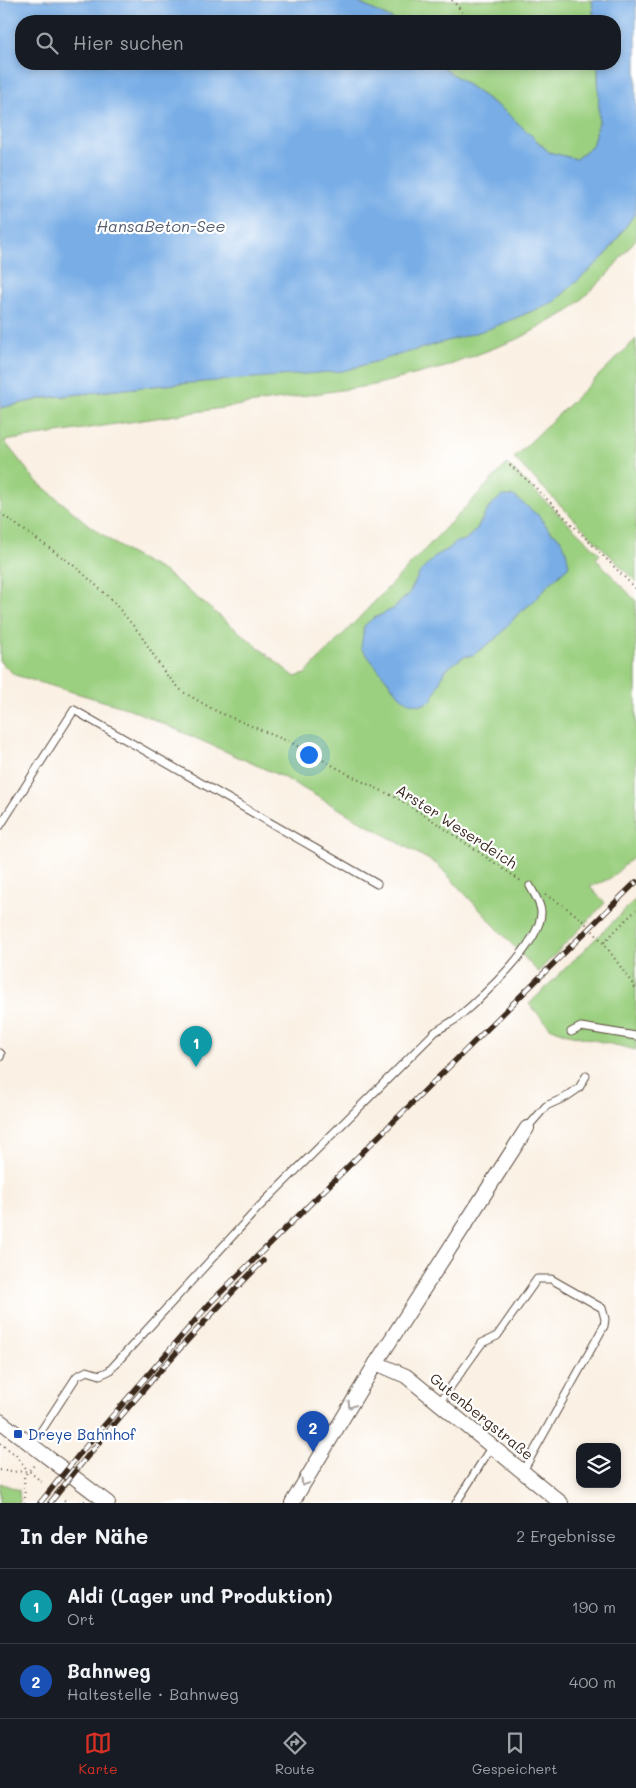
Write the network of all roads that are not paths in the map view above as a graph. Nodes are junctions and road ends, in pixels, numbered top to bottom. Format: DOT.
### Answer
graph roads {
  1 [pos="0,826"];
  2 [pos="377,884"];
  3 [pos="530,886"];
  4 [pos="571,1032"];
  5 [pos="636,1036"];
  6 [pos="586,1076"];
  7 [pos="527,1128"];
  8 [pos="376,1363"];
  9 [pos="439,1403"];
  10 [pos="0,1421"];
  11 [pos="32,1445"];
  12 [pos="492,1446"];
  13 [pos="524,1471"];
  14 [pos="108,1503"];
  15 [pos="292,1503"];
  16 [pos="456,1503"];
  17 [pos="562,1503"];
  1 -- 2 [label="lane"];
  3 -- 11 [label="lane"];
  4 -- 5 [label="lane"];
  6 -- 7 [label="lane"];
  7 -- 8 [label="street"];
  8 -- 9 [label="street, Gutenbergstraße"];
  8 -- 15 [label="street, one-way"];
  9 -- 12 [label="street, Gutenbergstraße"];
  9 -- 13 [label="lane"];
  10 -- 11 [label="street"];
  11 -- 14 [label="street"];
  12 -- 13 [label="street, Gutenbergstraße"];
  12 -- 16 [label="lane"];
  13 -- 17 [label="street, Gutenbergstraße"];
}
